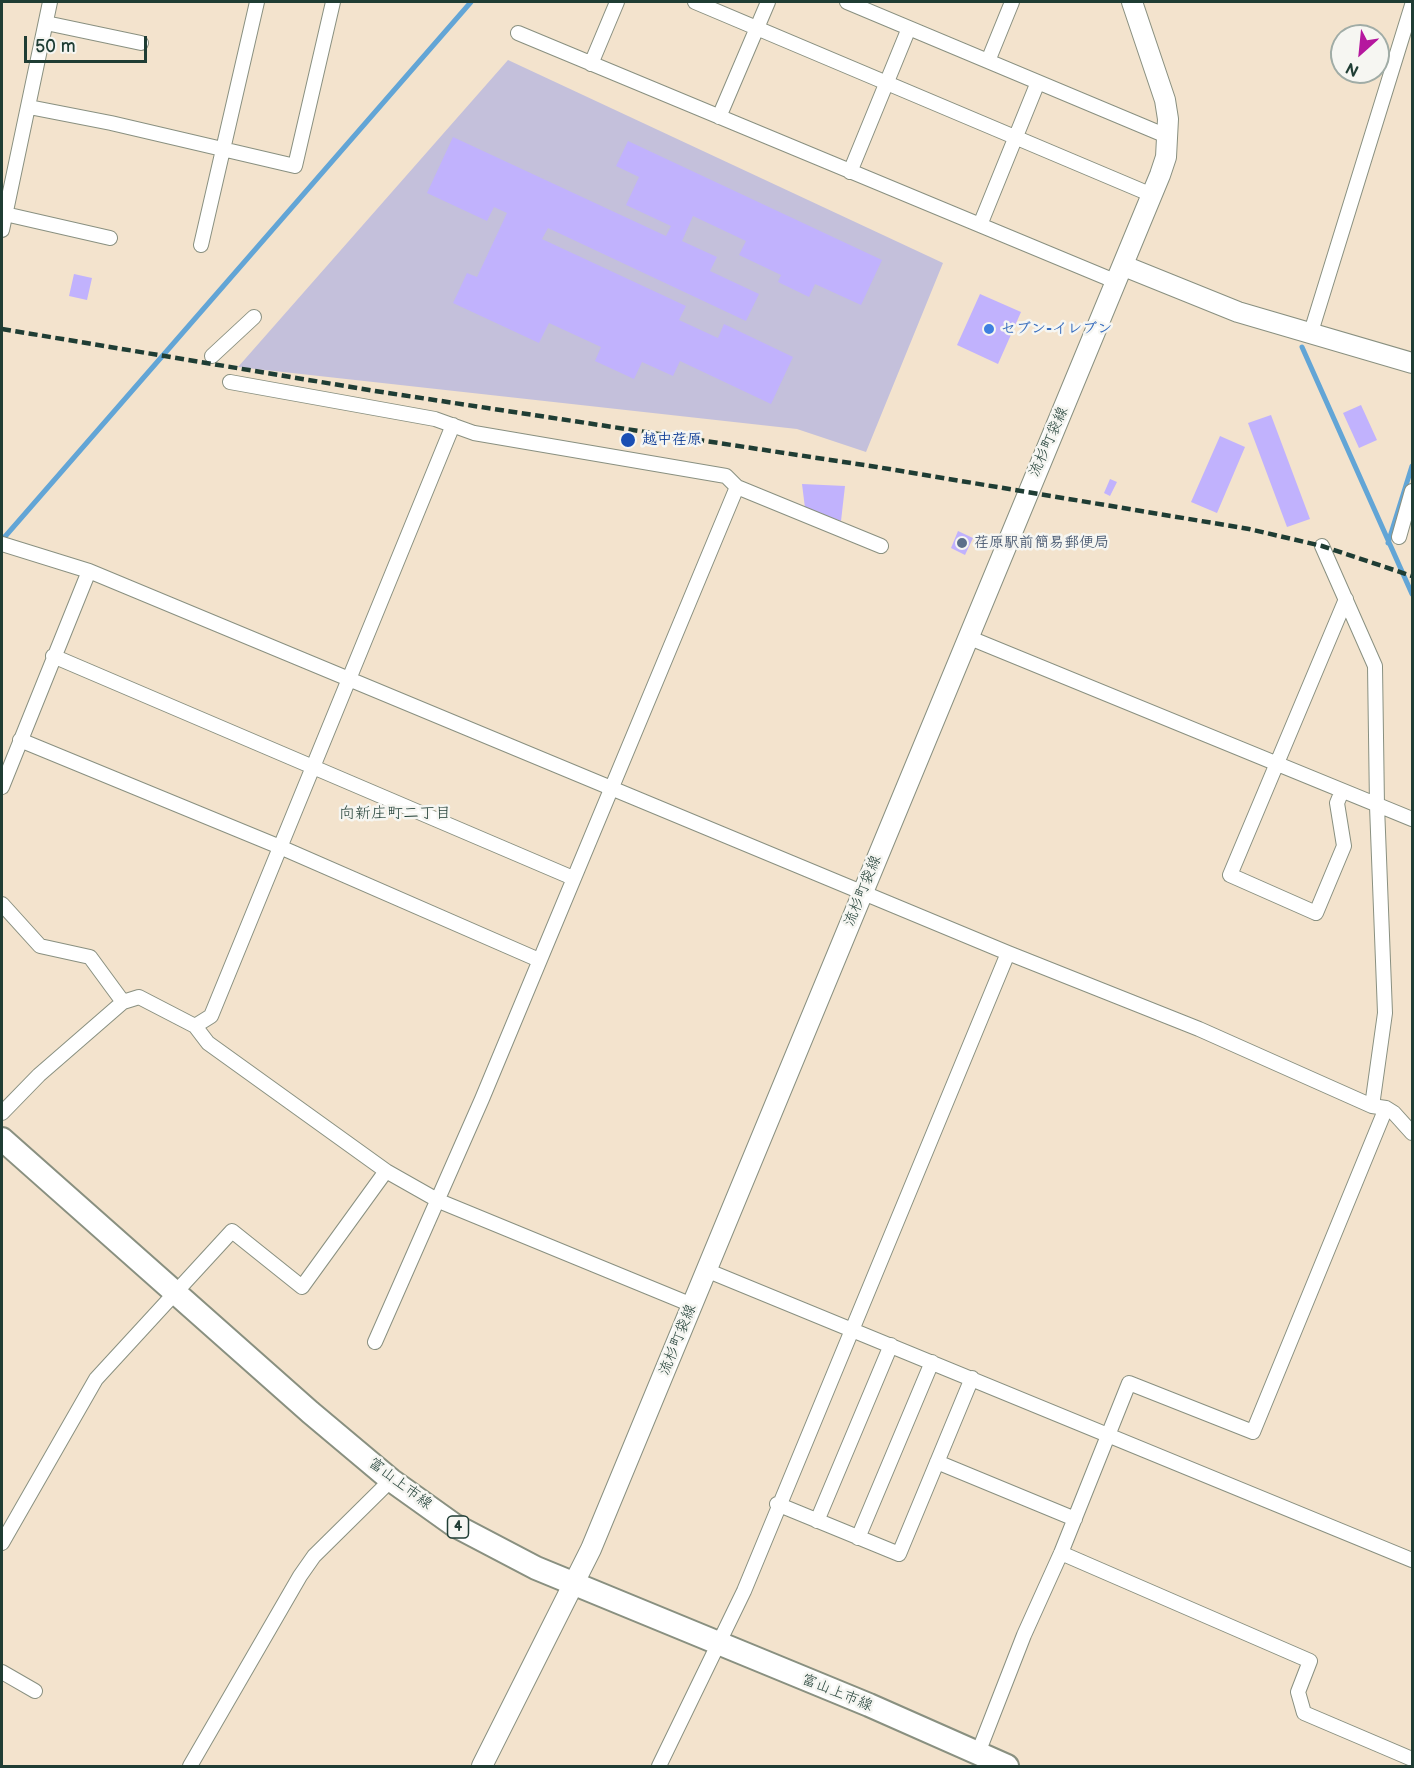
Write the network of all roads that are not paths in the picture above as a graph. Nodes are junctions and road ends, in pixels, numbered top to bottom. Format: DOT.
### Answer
graph roads {
  1 [pos="51,2"];
  2 [pos="257,2"];
  3 [pos="333,2"];
  4 [pos="617,2"];
  5 [pos="695,2"];
  6 [pos="768,2"];
  7 [pos="847,2"];
  8 [pos="1012,2"];
  9 [pos="1132,2"];
  10 [pos="1413,5"];
  11 [pos="880,8"];
  12 [pos="46,23"];
  13 [pos="757,27"];
  14 [pos="909,28"];
  15 [pos="518,33"];
  16 [pos="141,43"];
  17 [pos="988,61"];
  18 [pos="591,64"];
  19 [pos="887,81"];
  20 [pos="1038,82"];
  21 [pos="29,107"];
  22 [pos="719,117"];
  23 [pos="1016,135"];
  24 [pos="1169,137"];
  25 [pos="223,149"];
  26 [pos="850,172"];
  27 [pos="1152,195"];
  28 [pos="5,214"];
  29 [pos="980,225"];
  30 [pos="2,230"];
  31 [pos="110,238"];
  32 [pos="201,245"];
  33 [pos="1120,274"];
  34 [pos="254,317"];
  35 [pos="1311,333"];
  36 [pos="212,356"];
  37 [pos="1413,363"];
  38 [pos="230,382"];
  39 [pos="453,425"];
  40 [pos="737,487"];
  41 [pos="1413,491"];
  42 [pos="1399,537"];
  43 [pos="2,544"];
  44 [pos="881,546"];
  45 [pos="1322,546"];
  46 [pos="89,571"];
  47 [pos="1346,599"];
  48 [pos="970,638"];
  49 [pos="53,656"];
  50 [pos="348,679"];
  51 [pos="20,740"];
  52 [pos="1277,764"];
  53 [pos="311,768"];
  54 [pos="611,787"];
  55 [pos="2,788"];
  56 [pos="1342,791"];
  57 [pos="1377,806"];
  58 [pos="1413,819"];
  59 [pos="280,847"];
  60 [pos="573,878"];
  61 [pos="862,892"];
  62 [pos="2,904"];
  63 [pos="1008,953"];
  64 [pos="539,960"];
  65 [pos="123,1002"];
  66 [pos="195,1026"];
  67 [pos="1379,1107"];
  68 [pos="2,1113"];
  69 [pos="1413,1132"];
  70 [pos="2,1139"];
  71 [pos="386,1171"];
  72 [pos="439,1201"];
  73 [pos="706,1270"];
  74 [pos="176,1295"];
  75 [pos="692,1305"];
  76 [pos="850,1329"];
  77 [pos="375,1342"];
  78 [pos="891,1346"];
  79 [pos="932,1362"];
  80 [pos="972,1378"];
  81 [pos="1108,1434"];
  82 [pos="938,1462"];
  83 [pos="391,1480"];
  84 [pos="777,1504"];
  85 [pos="1076,1519"];
  86 [pos="817,1521"];
  87 [pos="858,1538"];
  88 [pos="2,1543"];
  89 [pos="1061,1553"];
  90 [pos="1413,1560"];
  91 [pos="574,1585"];
  92 [pos="719,1643"];
  93 [pos="2,1672"];
  94 [pos="35,1691"];
  95 [pos="978,1753"];
  96 [pos="1413,1759"];
  97 [pos="190,1767"];
  98 [pos="482,1767"];
  99 [pos="659,1767"];
  100 [pos="1007,1767"];
  1 -- 12 [label="street"];
  2 -- 25 [label="street"];
  3 -- 25 [label="street"];
  4 -- 18 [label="street"];
  5 -- 13 [label="street"];
  6 -- 13 [label="street"];
  7 -- 11 [label="street"];
  8 -- 17 [label="street"];
  9 -- 24 [label="main road, 流杉町袋線"];
  10 -- 35 [label="street"];
  11 -- 14 [label="street"];
  12 -- 16 [label="street"];
  12 -- 21 [label="street"];
  13 -- 19 [label="street"];
  13 -- 22 [label="street"];
  14 -- 17 [label="street"];
  14 -- 19 [label="street"];
  15 -- 18 [label="street"];
  17 -- 20 [label="street"];
  18 -- 22 [label="street"];
  19 -- 23 [label="street"];
  19 -- 26 [label="street"];
  20 -- 23 [label="street"];
  20 -- 24 [label="street"];
  21 -- 25 [label="street"];
  21 -- 28 [label="street"];
  22 -- 26 [label="street"];
  23 -- 27 [label="street"];
  23 -- 29 [label="street"];
  24 -- 27 [label="main road, 流杉町袋線"];
  25 -- 32 [label="street"];
  26 -- 29 [label="street"];
  27 -- 33 [label="main road, 流杉町袋線"];
  28 -- 30 [label="street"];
  28 -- 31 [label="street"];
  29 -- 33 [label="street"];
  33 -- 35 [label="main road"];
  33 -- 48 [label="main road, 流杉町袋線"];
  34 -- 36 [label="street"];
  35 -- 37 [label="main road"];
  38 -- 39 [label="street"];
  39 -- 40 [label="street"];
  39 -- 50 [label="street"];
  40 -- 44 [label="street"];
  40 -- 54 [label="street"];
  41 -- 42 [label="street"];
  43 -- 46 [label="street"];
  45 -- 47 [label="street"];
  46 -- 49 [label="street"];
  46 -- 50 [label="street"];
  47 -- 52 [label="street"];
  47 -- 57 [label="street"];
  48 -- 52 [label="street"];
  48 -- 61 [label="main road, 流杉町袋線"];
  49 -- 51 [label="street"];
  49 -- 53 [label="street"];
  50 -- 53 [label="street"];
  50 -- 54 [label="street"];
  51 -- 55 [label="street"];
  51 -- 59 [label="street"];
  52 -- 56 [label="street"];
  52 -- 56 [label="street"];
  53 -- 59 [label="street"];
  53 -- 60 [label="street"];
  54 -- 60 [label="street"];
  54 -- 61 [label="street"];
  56 -- 57 [label="street"];
  57 -- 58 [label="street"];
  57 -- 67 [label="street"];
  59 -- 64 [label="street"];
  59 -- 66 [label="street"];
  60 -- 64 [label="street"];
  61 -- 63 [label="street"];
  61 -- 73 [label="main road, 流杉町袋線"];
  62 -- 65 [label="street"];
  63 -- 67 [label="street"];
  63 -- 76 [label="street"];
  64 -- 72 [label="street"];
  65 -- 66 [label="street"];
  65 -- 68 [label="street"];
  66 -- 71 [label="street"];
  67 -- 69 [label="street"];
  67 -- 81 [label="street"];
  70 -- 74 [label="main road, 富山上市線 / 4"];
  71 -- 72 [label="street"];
  71 -- 74 [label="street"];
  72 -- 75 [label="street"];
  72 -- 77 [label="street"];
  73 -- 75 [label="main road, 流杉町袋線"];
  73 -- 76 [label="street"];
  74 -- 83 [label="main road, 富山上市線 / 4"];
  74 -- 88 [label="street"];
  75 -- 91 [label="main road, 流杉町袋線"];
  76 -- 78 [label="street"];
  76 -- 84 [label="street"];
  78 -- 79 [label="street"];
  78 -- 86 [label="street"];
  79 -- 80 [label="street"];
  79 -- 87 [label="street"];
  80 -- 81 [label="street"];
  80 -- 82 [label="street"];
  81 -- 85 [label="street"];
  81 -- 90 [label="street"];
  82 -- 85 [label="street"];
  82 -- 87 [label="street"];
  83 -- 91 [label="main road, 富山上市線 / 4"];
  83 -- 97 [label="street"];
  84 -- 86 [label="street"];
  84 -- 92 [label="street"];
  85 -- 89 [label="street"];
  86 -- 87 [label="street"];
  89 -- 95 [label="street"];
  89 -- 96 [label="street"];
  91 -- 92 [label="main road, 富山上市線 / 4"];
  91 -- 98 [label="main road, 流杉町袋線"];
  92 -- 95 [label="main road, 富山上市線 / 4"];
  92 -- 99 [label="street"];
  93 -- 94 [label="street"];
  95 -- 100 [label="main road, 富山上市線 / 4"];
}
